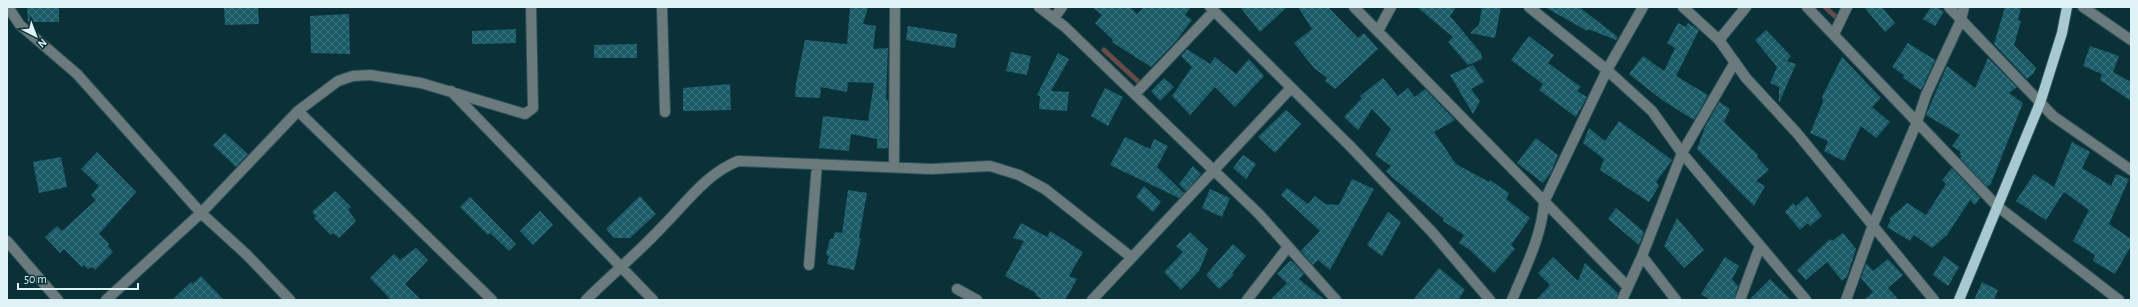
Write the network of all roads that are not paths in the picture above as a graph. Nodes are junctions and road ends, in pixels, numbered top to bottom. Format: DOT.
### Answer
graph roads {
  1 [pos="8,7"];
  2 [pos="531,7"];
  3 [pos="662,7"];
  4 [pos="895,7"];
  5 [pos="1039,7"];
  6 [pos="1062,7"];
  7 [pos="1354,7"];
  8 [pos="1391,7"];
  9 [pos="1530,7"];
  10 [pos="1643,7"];
  11 [pos="1683,7"];
  12 [pos="1746,7"];
  13 [pos="1807,7"];
  14 [pos="1847,7"];
  15 [pos="1949,7"];
  16 [pos="1964,7"];
  17 [pos="2067,7"];
  18 [pos="2083,7"];
  19 [pos="1212,9"];
  20 [pos="1054,18"];
  21 [pos="1961,20"];
  22 [pos="1378,31"];
  23 [pos="1834,34"];
  24 [pos="1719,40"];
  25 [pos="2131,40"];
  26 [pos="1735,62"];
  27 [pos="1607,70"];
  28 [pos="1291,88"];
  29 [pos="451,91"];
  30 [pos="1135,94"];
  31 [pos="2040,103"];
  32 [pos="298,111"];
  33 [pos="665,112"];
  34 [pos="1917,122"];
  35 [pos="1682,153"];
  36 [pos="817,164"];
  37 [pos="894,167"];
  38 [pos="2131,170"];
  39 [pos="1214,171"];
  40 [pos="1544,202"];
  41 [pos="1997,206"];
  42 [pos="201,213"];
  43 [pos="1873,225"];
  44 [pos="7,241"];
  45 [pos="1760,246"];
  46 [pos="1288,247"];
  47 [pos="1642,256"];
  48 [pos="1131,257"];
  49 [pos="809,265"];
  50 [pos="620,267"];
  51 [pos="1628,288"];
  52 [pos="957,289"];
  53 [pos="58,300"];
  54 [pos="106,300"];
  55 [pos="290,300"];
  56 [pos="492,300"];
  57 [pos="586,300"];
  58 [pos="653,300"];
  59 [pos="977,300"];
  60 [pos="1092,300"];
  61 [pos="1247,300"];
  62 [pos="1336,300"];
  63 [pos="1490,300"];
  64 [pos="1512,300"];
  65 [pos="1622,300"];
  66 [pos="1676,300"];
  67 [pos="1740,300"];
  68 [pos="1806,300"];
  69 [pos="1846,300"];
  70 [pos="1934,300"];
  71 [pos="1959,300"];
  72 [pos="2119,300"];
  1 -- 42 [label="street"];
  2 -- 29 [label="street"];
  3 -- 33 [label="street"];
  4 -- 37 [label="street"];
  5 -- 20 [label="street"];
  6 -- 20 [label="street"];
  7 -- 22 [label="street"];
  8 -- 22 [label="street"];
  9 -- 27 [label="street"];
  10 -- 27 [label="street"];
  11 -- 24 [label="street"];
  12 -- 24 [label="street"];
  13 -- 23 [label="street"];
  14 -- 23 [label="street"];
  15 -- 21 [label="street"];
  16 -- 21 [label="street"];
  17 -- 31 [label="main road"];
  18 -- 25 [label="street"];
  19 -- 28 [label="street"];
  19 -- 30 [label="street"];
  20 -- 30 [label="street"];
  21 -- 31 [label="street"];
  21 -- 34 [label="street"];
  22 -- 40 [label="street"];
  23 -- 34 [label="street"];
  24 -- 26 [label="street"];
  26 -- 35 [label="street"];
  26 -- 43 [label="street"];
  27 -- 35 [label="street"];
  27 -- 40 [label="street"];
  28 -- 39 [label="street"];
  28 -- 63 [label="street"];
  29 -- 32 [label="street"];
  29 -- 50 [label="street"];
  30 -- 39 [label="street"];
  31 -- 38 [label="street"];
  31 -- 41 [label="main road"];
  32 -- 42 [label="street"];
  32 -- 56 [label="street"];
  34 -- 41 [label="street"];
  34 -- 43 [label="street"];
  35 -- 45 [label="street"];
  35 -- 47 [label="street"];
  36 -- 37 [label="street"];
  36 -- 49 [label="street"];
  36 -- 50 [label="street"];
  37 -- 48 [label="street"];
  39 -- 46 [label="street"];
  39 -- 48 [label="street"];
  40 -- 51 [label="street"];
  40 -- 64 [label="street"];
  41 -- 71 [label="main road"];
  41 -- 72 [label="street"];
  42 -- 54 [label="street"];
  42 -- 55 [label="street"];
  43 -- 69 [label="street"];
  43 -- 70 [label="street"];
  44 -- 53 [label="street"];
  45 -- 67 [label="street"];
  45 -- 68 [label="street"];
  46 -- 61 [label="street"];
  46 -- 62 [label="street"];
  47 -- 51 [label="street"];
  47 -- 66 [label="street"];
  48 -- 60 [label="street"];
  50 -- 57 [label="street"];
  50 -- 58 [label="street"];
  51 -- 65 [label="street"];
  52 -- 59 [label="street"];
}
